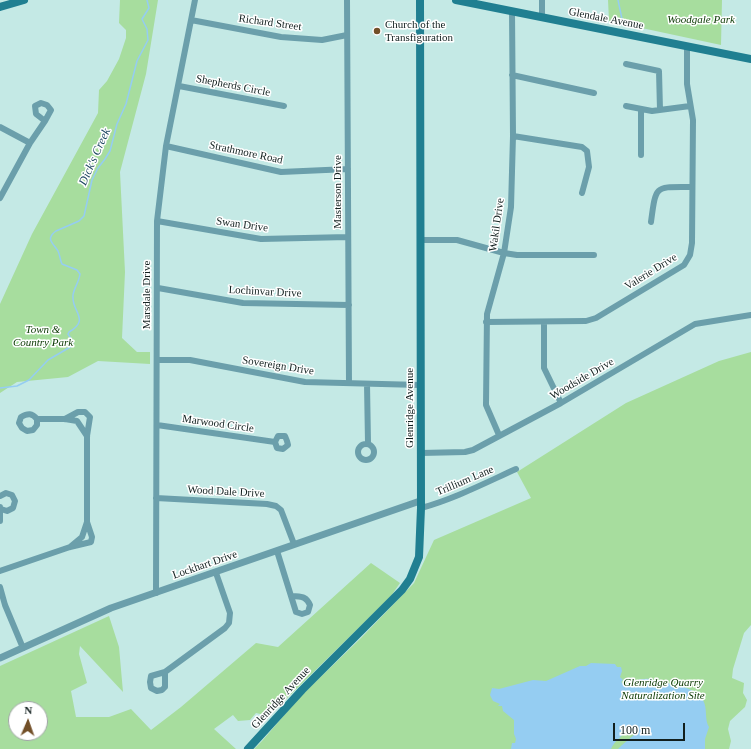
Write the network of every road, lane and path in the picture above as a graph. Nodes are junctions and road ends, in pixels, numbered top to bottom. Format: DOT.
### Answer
graph roads {
  1 [pos="24,0"];
  2 [pos="194,0"];
  3 [pos="347,0"];
  4 [pos="420,0"];
  5 [pos="456,0"];
  6 [pos="542,0"];
  7 [pos="482,3"];
  8 [pos="0,8"];
  9 [pos="512,12"];
  10 [pos="542,18"];
  11 [pos="191,20"];
  12 [pos="347,35"];
  13 [pos="687,46"];
  14 [pos="751,59"];
  15 [pos="626,64"];
  16 [pos="512,75"];
  17 [pos="179,86"];
  18 [pos="594,93"];
  19 [pos="284,106"];
  20 [pos="626,106"];
  21 [pos="690,106"];
  22 [pos="641,109"];
  23 [pos="660,110"];
  24 [pos="45,121"];
  25 [pos="0,127"];
  26 [pos="513,136"];
  27 [pos="30,143"];
  28 [pos="166,146"];
  29 [pos="641,155"];
  30 [pos="348,169"];
  31 [pos="692,187"];
  32 [pos="582,193"];
  33 [pos="0,198"];
  34 [pos="157,221"];
  35 [pos="651,222"];
  36 [pos="348,237"];
  37 [pos="420,240"];
  38 [pos="504,253"];
  39 [pos="594,255"];
  40 [pos="158,288"];
  41 [pos="349,304"];
  42 [pos="751,315"];
  43 [pos="486,322"];
  44 [pos="544,322"];
  45 [pos="157,360"];
  46 [pos="349,384"];
  47 [pos="367,384"];
  48 [pos="420,385"];
  49 [pos="561,403"];
  50 [pos="37,419"];
  51 [pos="65,419"];
  52 [pos="157,425"];
  53 [pos="499,435"];
  54 [pos="87,436"];
  55 [pos="275,442"];
  56 [pos="368,443"];
  57 [pos="421,453"];
  58 [pos="516,469"];
  59 [pos="0,496"];
  60 [pos="156,498"];
  61 [pos="420,505"];
  62 [pos="0,508"];
  63 [pos="0,521"];
  64 [pos="87,522"];
  65 [pos="294,544"];
  66 [pos="70,547"];
  67 [pos="277,551"];
  68 [pos="0,571"];
  69 [pos="216,573"];
  70 [pos="0,587"];
  71 [pos="156,593"];
  72 [pos="292,596"];
  73 [pos="23,648"];
  74 [pos="0,658"];
  75 [pos="165,672"];
  76 [pos="248,749"];
  1 -- 8 [label="main road"];
  2 -- 11 [label="street, Marsdale Drive"];
  3 -- 12 [label="street, Masterson Drive"];
  4 -- 37 [label="main road, Glenridge Avenue"];
  5 -- 7 [label="main road, Glendale Avenue"];
  6 -- 10 [label="street"];
  7 -- 9 [label="main road, Glendale Avenue"];
  9 -- 10 [label="main road, Glendale Avenue"];
  9 -- 16 [label="street, Wakil Drive"];
  10 -- 13 [label="main road, Glendale Avenue"];
  11 -- 12 [label="street, Richard Street"];
  11 -- 17 [label="street, Marsdale Drive"];
  12 -- 30 [label="street, Masterson Drive"];
  13 -- 14 [label="main road, Glendale Avenue"];
  13 -- 21 [label="street, Valerie Drive"];
  15 -- 23 [label="street"];
  16 -- 18 [label="street"];
  16 -- 26 [label="street, Wakil Drive"];
  17 -- 19 [label="street, Shepherds Circle"];
  17 -- 28 [label="street, Marsdale Drive"];
  20 -- 22 [label="street"];
  21 -- 23 [label="street"];
  21 -- 31 [label="street, Valerie Drive"];
  22 -- 23 [label="street"];
  22 -- 29 [label="street"];
  24 -- 27 [label="street"];
  25 -- 27 [label="street"];
  26 -- 32 [label="street"];
  26 -- 38 [label="street, Wakil Drive"];
  27 -- 33 [label="street"];
  28 -- 30 [label="street, Strathmore Road"];
  28 -- 34 [label="street, Marsdale Drive"];
  30 -- 36 [label="street, Masterson Drive"];
  31 -- 35 [label="street"];
  31 -- 44 [label="street, Valerie Drive"];
  34 -- 36 [label="street, Swan Drive"];
  34 -- 40 [label="street, Marsdale Drive"];
  36 -- 41 [label="street, Masterson Drive"];
  37 -- 38 [label="street"];
  37 -- 48 [label="main road, Glenridge Avenue"];
  38 -- 39 [label="street"];
  38 -- 43 [label="street, Wakil Drive"];
  40 -- 41 [label="street, Lochinvar Drive"];
  40 -- 45 [label="street, Marsdale Drive"];
  41 -- 46 [label="street, Masterson Drive"];
  42 -- 49 [label="street, Woodside Drive"];
  43 -- 44 [label="street, Valerie Drive"];
  43 -- 53 [label="street, Wakil Drive"];
  44 -- 49 [label="street"];
  45 -- 46 [label="street, Sovereign Drive"];
  45 -- 52 [label="street, Marsdale Drive"];
  46 -- 47 [label="street, Sovereign Drive"];
  47 -- 48 [label="street, Sovereign Drive"];
  47 -- 56 [label="street"];
  48 -- 57 [label="main road, Glenridge Avenue"];
  49 -- 53 [label="street, Woodside Drive"];
  50 -- 51 [label="street"];
  51 -- 54 [label="street"];
  51 -- 54 [label="street"];
  52 -- 55 [label="street, Marwood Circle"];
  52 -- 60 [label="street, Marsdale Drive"];
  53 -- 57 [label="street, Woodside Drive"];
  54 -- 64 [label="street"];
  57 -- 61 [label="main road, Glenridge Avenue"];
  58 -- 61 [label="street, Trillium Lane"];
  59 -- 62 [label="street"];
  60 -- 65 [label="street, Wood Dale Drive"];
  60 -- 71 [label="street, Marsdale Drive"];
  61 -- 65 [label="street, Lockhart Drive"];
  61 -- 76 [label="main road, Glenridge Avenue"];
  62 -- 63 [label="street"];
  64 -- 66 [label="street"];
  64 -- 66 [label="street"];
  65 -- 67 [label="street, Lockhart Drive"];
  66 -- 68 [label="street"];
  67 -- 69 [label="street, Lockhart Drive"];
  67 -- 72 [label="street"];
  69 -- 71 [label="street, Lockhart Drive"];
  69 -- 75 [label="street"];
  70 -- 73 [label="street"];
  71 -- 73 [label="street, Lockhart Drive"];
  73 -- 74 [label="street, Lockhart Drive"];
}
